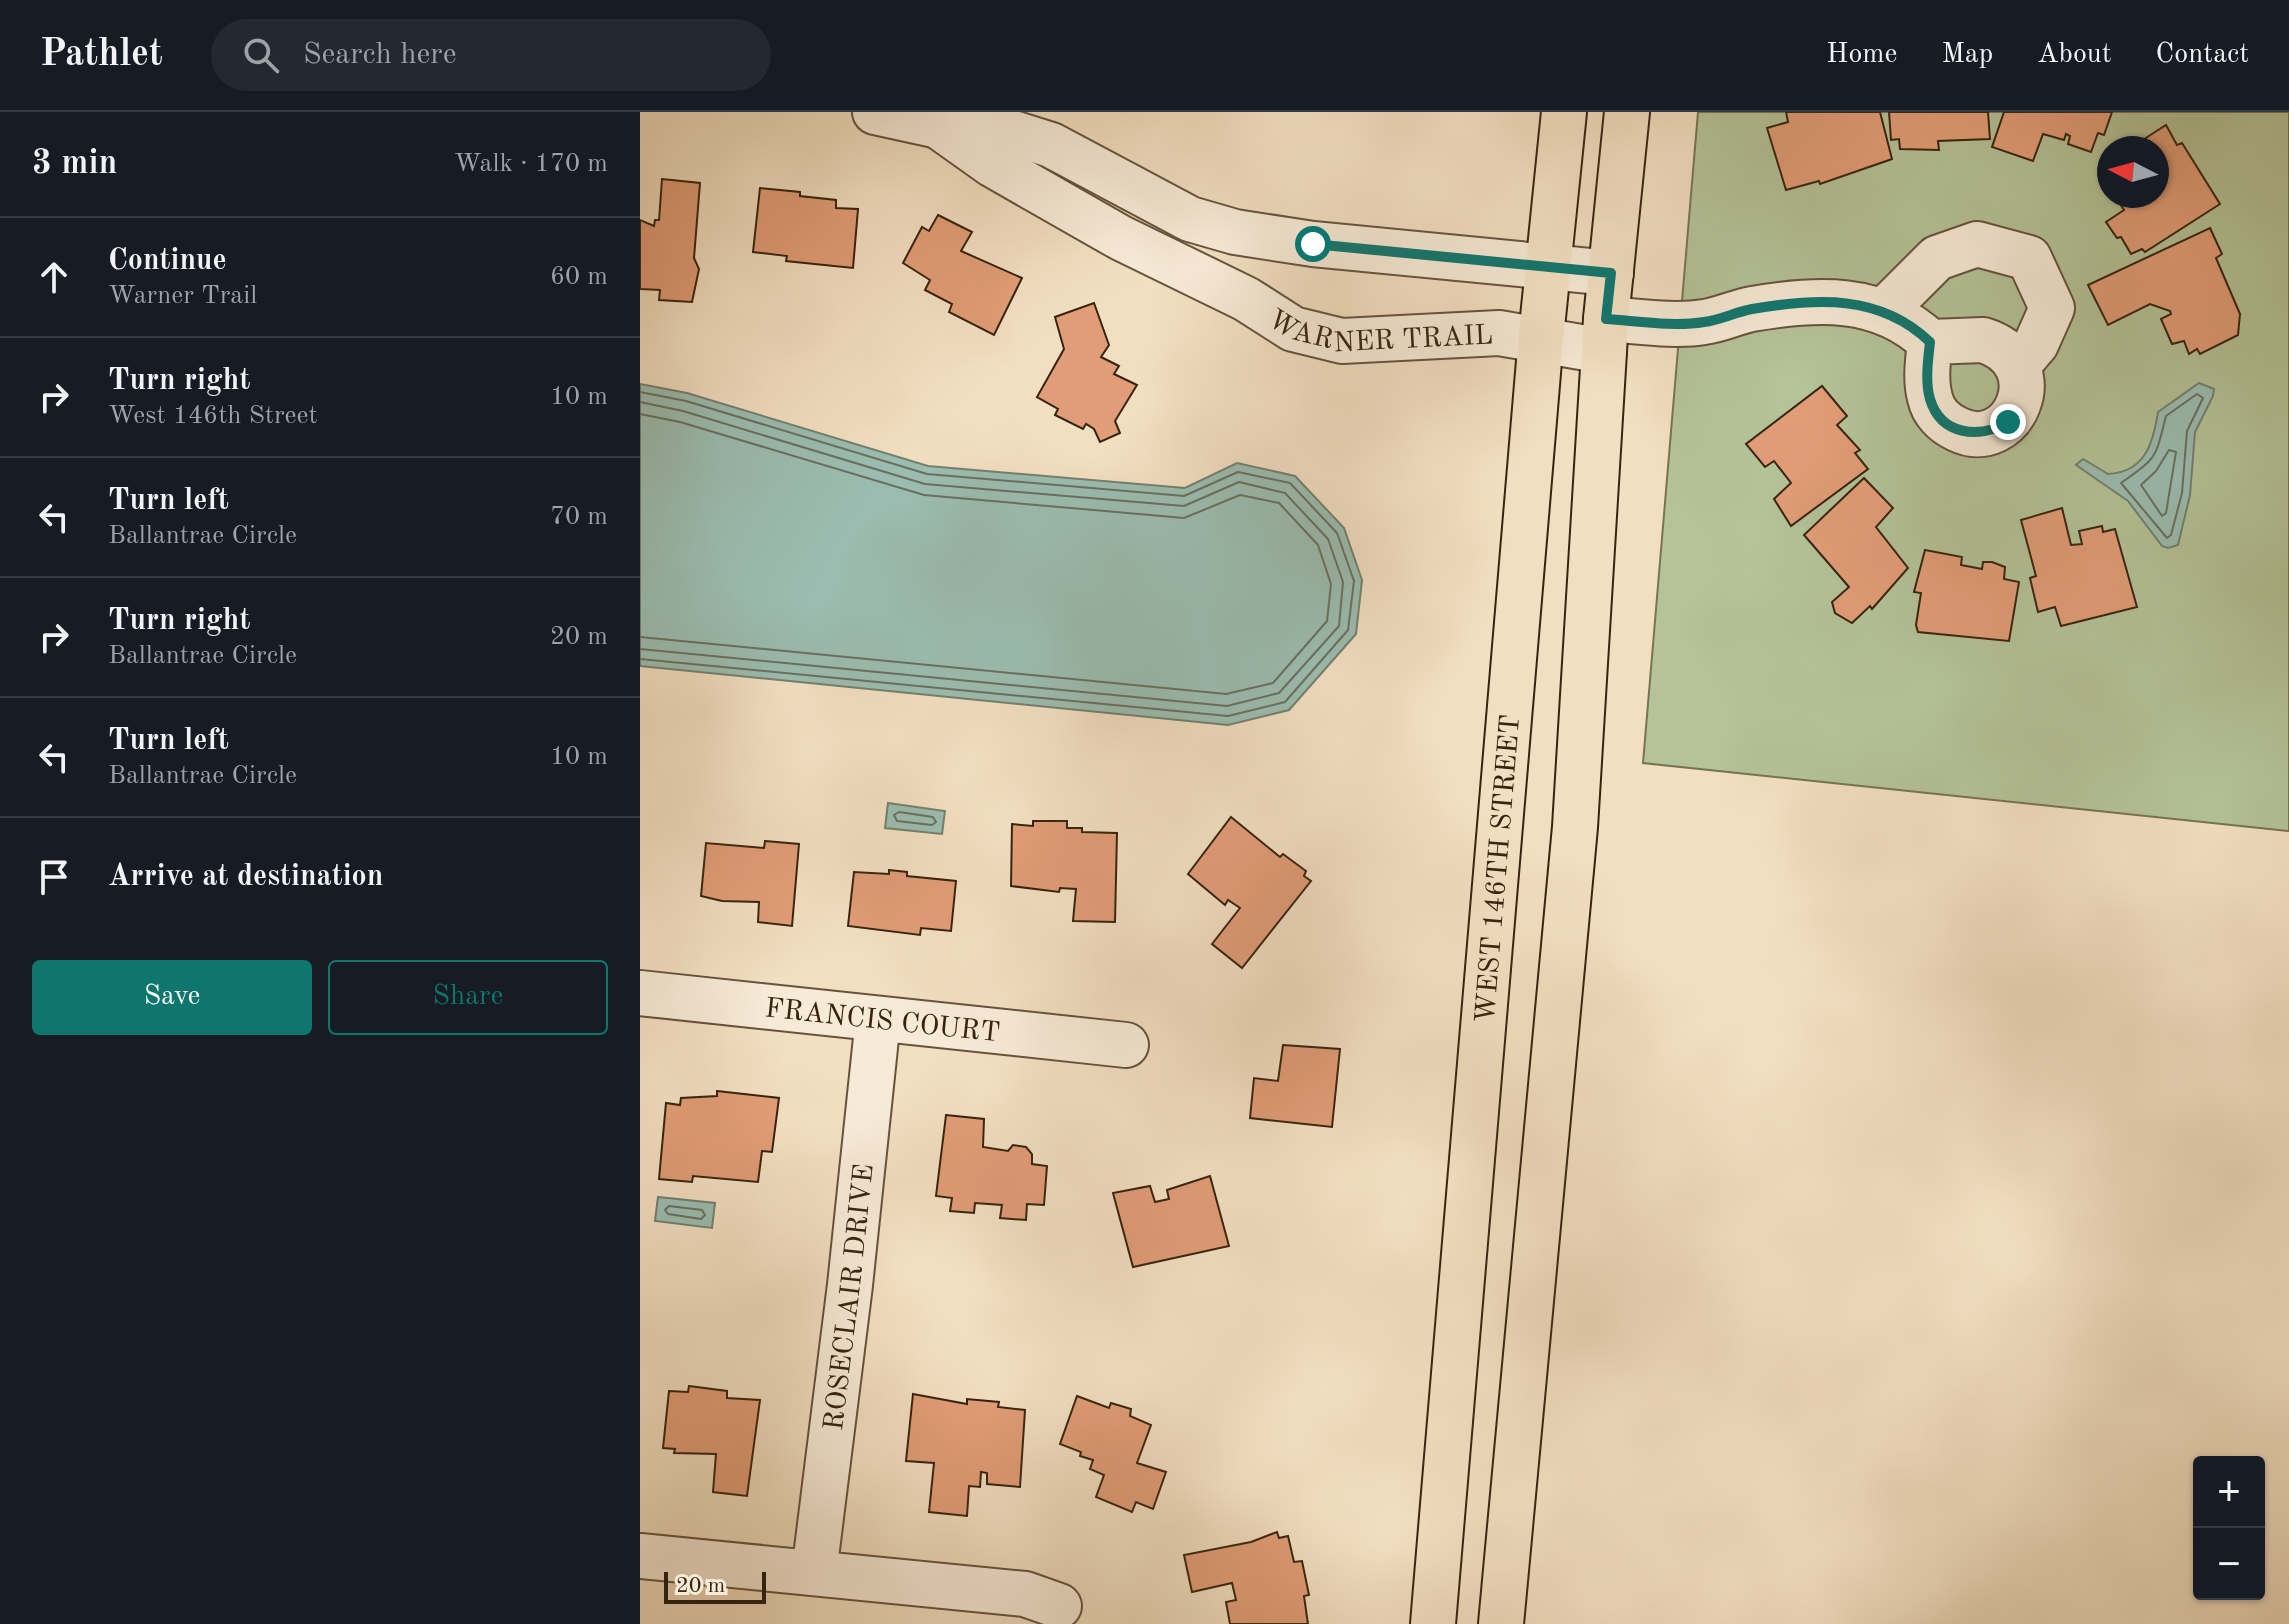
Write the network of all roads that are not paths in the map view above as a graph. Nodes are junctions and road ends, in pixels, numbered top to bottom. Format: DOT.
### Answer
graph roads {
  1 [pos="875,112"];
  2 [pos="1564,112"];
  3 [pos="1627,112"];
  4 [pos="939,126"];
  5 [pos="1190,219"];
  6 [pos="1171,263"];
  7 [pos="1549,265"];
  8 [pos="1611,273"];
  9 [pos="1885,310"];
  10 [pos="1605,335"];
  11 [pos="1541,337"];
  12 [pos="1930,342"];
  13 [pos="2018,365"];
  14 [pos="640,993"];
  15 [pos="878,1019"];
  16 [pos="1126,1045"];
  17 [pos="640,1556"];
  18 [pos="814,1573"];
  19 [pos="1059,1606"];
  20 [pos="1433,1624"];
  21 [pos="1501,1624"];
  1 -- 4 [label="street, WARNER TRAIL"];
  2 -- 7 [label="main road, WEST 146TH STREET"];
  3 -- 8 [label="main road"];
  4 -- 5 [label="street, WARNER TRAIL"];
  4 -- 6 [label="street, WARNER TRAIL"];
  5 -- 6 [label="street"];
  5 -- 7 [label="street, WARNER TRAIL"];
  6 -- 11 [label="street, WARNER TRAIL"];
  7 -- 8 [label="street, WARNER TRAIL"];
  7 -- 11 [label="main road, WEST 146TH STREET"];
  8 -- 10 [label="main road"];
  9 -- 10 [label="street, WARNER TRAIL"];
  9 -- 12 [label="street"];
  9 -- 13 [label="street"];
  10 -- 11 [label="street, WARNER TRAIL"];
  10 -- 21 [label="main road"];
  11 -- 20 [label="main road, WEST 146TH STREET"];
  12 -- 13 [label="street"];
  12 -- 13 [label="street"];
  14 -- 15 [label="street, FRANCIS COURT"];
  15 -- 16 [label="street, FRANCIS COURT"];
  15 -- 18 [label="street, ROSECLAIR DRIVE"];
  17 -- 18 [label="street"];
  18 -- 19 [label="street"];
}
